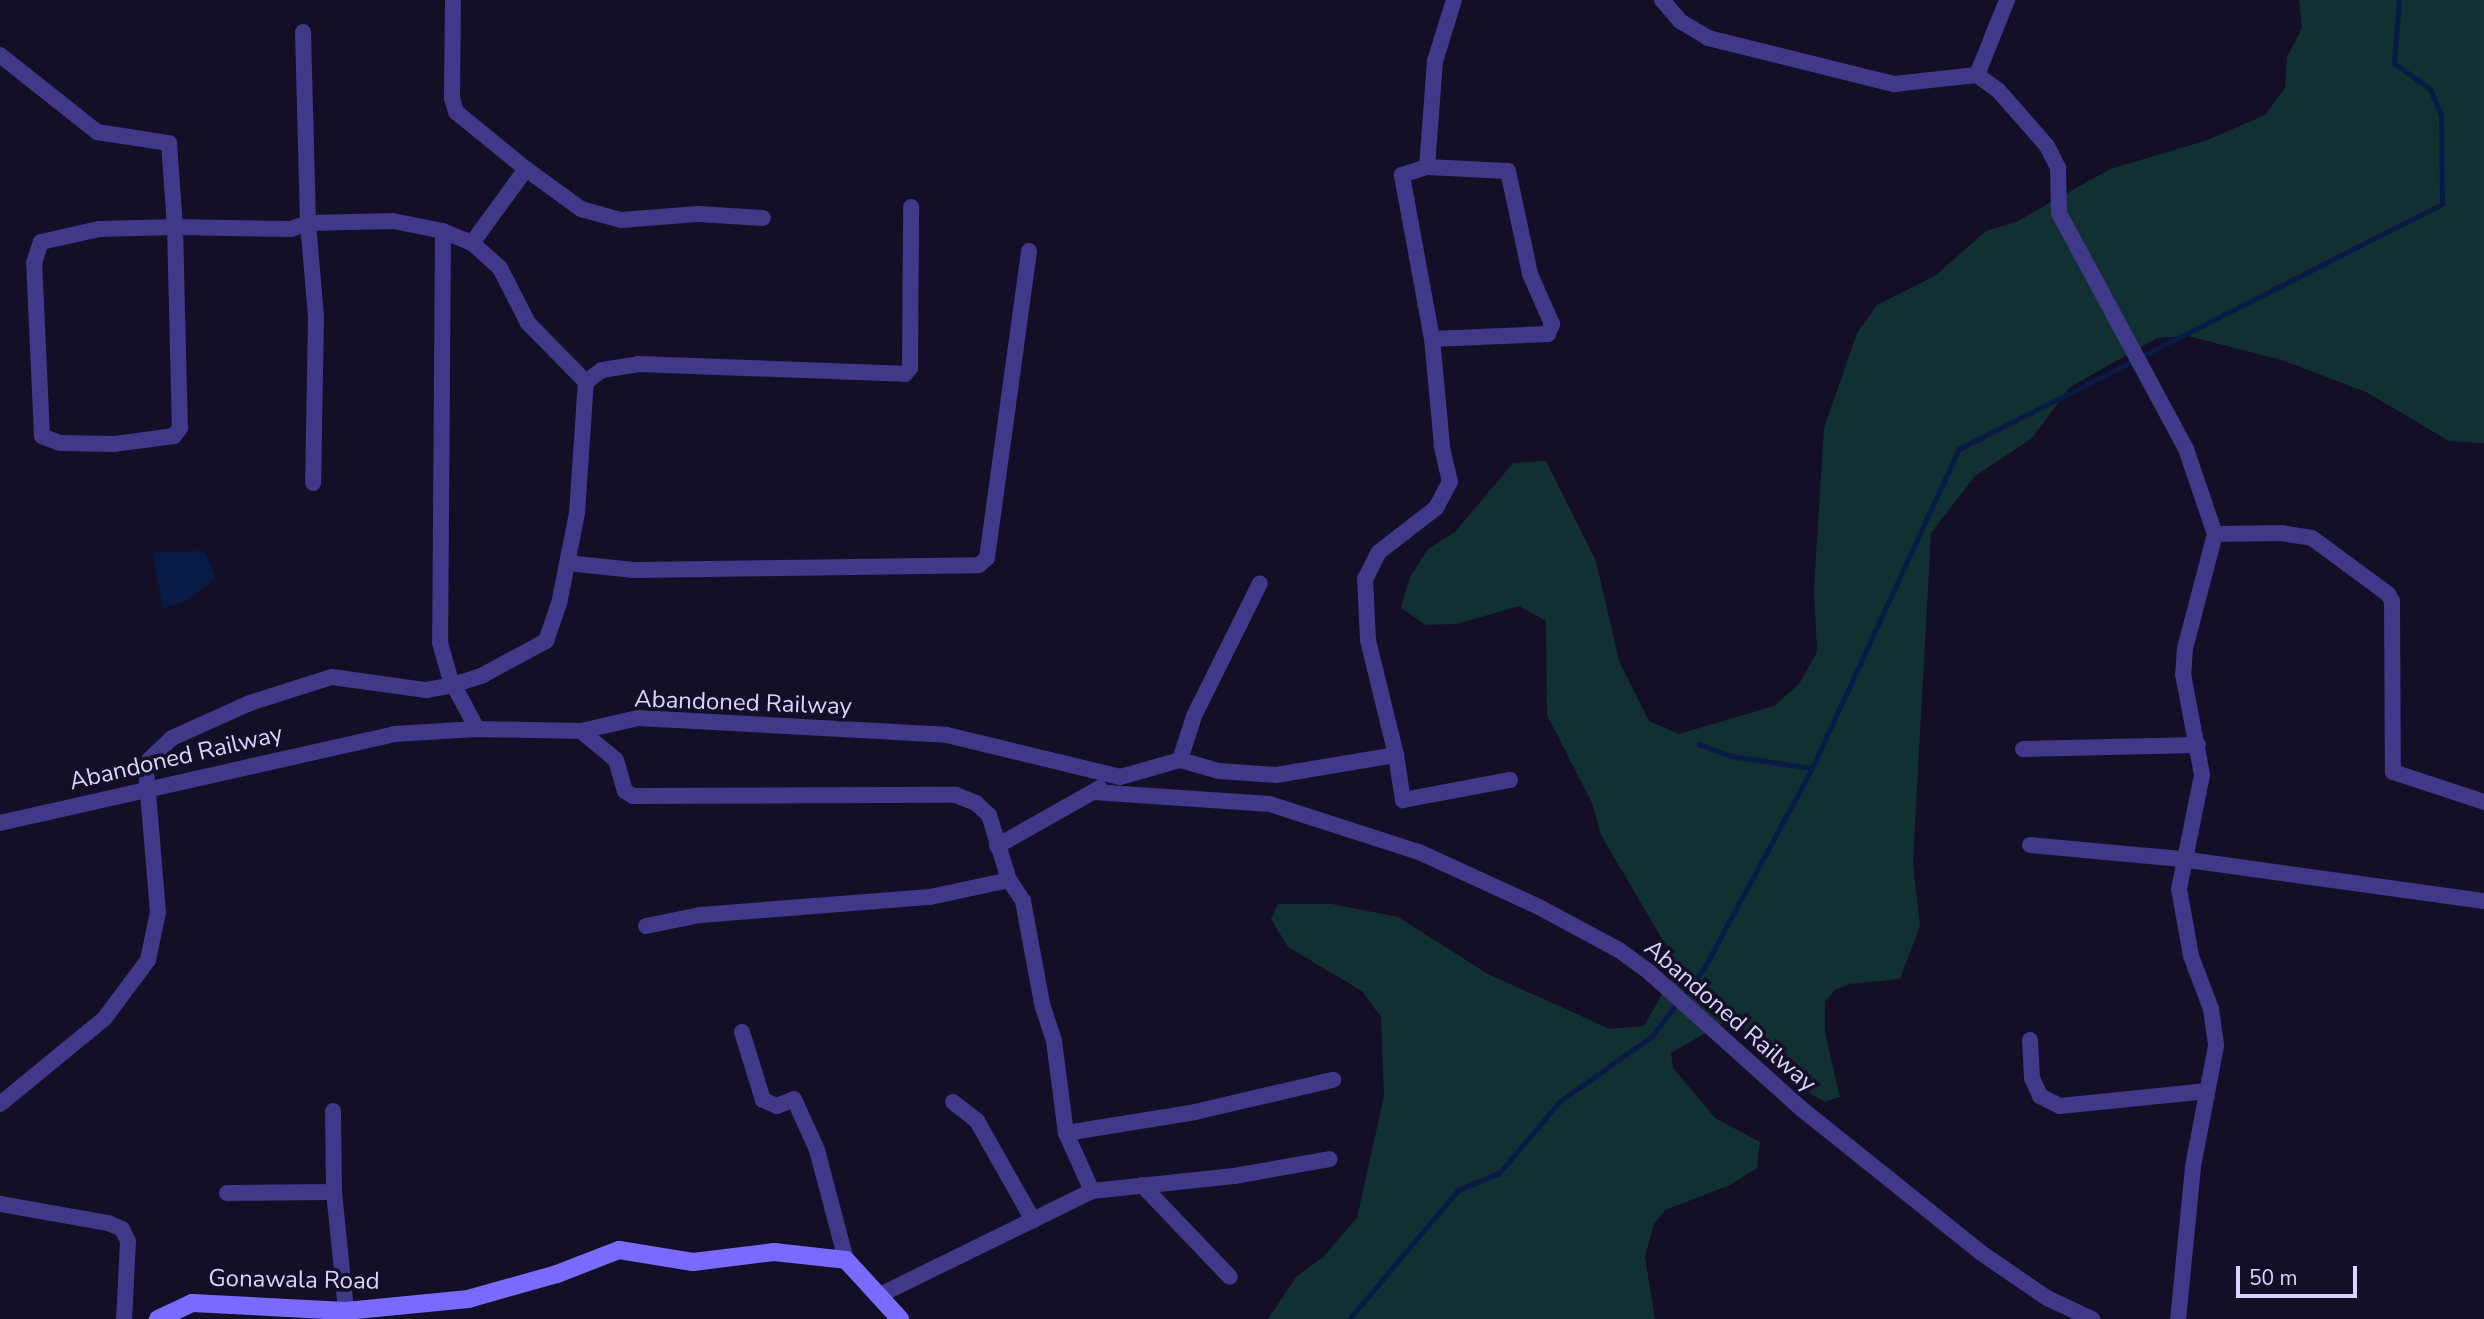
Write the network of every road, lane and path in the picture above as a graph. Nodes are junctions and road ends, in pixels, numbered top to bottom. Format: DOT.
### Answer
graph roads {
  1 [pos="453,0"];
  2 [pos="1454,0"];
  3 [pos="1662,0"];
  4 [pos="2007,0"];
  5 [pos="303,32"];
  6 [pos="0,55"];
  7 [pos="1977,75"];
  8 [pos="1427,167"];
  9 [pos="526,169"];
  10 [pos="911,207"];
  11 [pos="763,218"];
  12 [pos="309,223"];
  13 [pos="175,227"];
  14 [pos="443,231"];
  15 [pos="472,243"];
  16 [pos="1029,251"];
  17 [pos="1432,339"];
  18 [pos="586,382"];
  19 [pos="313,483"];
  20 [pos="2215,534"];
  21 [pos="567,563"];
  22 [pos="1260,583"];
  23 [pos="453,685"];
  24 [pos="477,729"];
  25 [pos="581,731"];
  26 [pos="2198,745"];
  27 [pos="2023,749"];
  28 [pos="1396,755"];
  29 [pos="1180,760"];
  30 [pos="1120,777"];
  31 [pos="1510,780"];
  32 [pos="148,788"];
  33 [pos="1093,792"];
  34 [pos="2484,802"];
  35 [pos="0,823"];
  36 [pos="2030,845"];
  37 [pos="997,846"];
  38 [pos="2181,859"];
  39 [pos="1009,880"];
  40 [pos="2484,901"];
  41 [pos="646,926"];
  42 [pos="743,1032"];
  43 [pos="2030,1040"];
  44 [pos="1333,1080"];
  45 [pos="2207,1091"];
  46 [pos="953,1102"];
  47 [pos="0,1104"];
  48 [pos="332,1111"];
  49 [pos="1066,1133"];
  50 [pos="1331,1159"];
  51 [pos="1142,1185"];
  52 [pos="1092,1191"];
  53 [pos="334,1192"];
  54 [pos="227,1194"];
  55 [pos="0,1204"];
  56 [pos="1033,1220"];
  57 [pos="846,1260"];
  58 [pos="1230,1277"];
  59 [pos="880,1295"];
  60 [pos="346,1311"];
  61 [pos="124,1319"];
  62 [pos="158,1319"];
  63 [pos="900,1319"];
  64 [pos="2092,1319"];
  65 [pos="2178,1319"];
  1 -- 9 [label="street"];
  2 -- 8 [label="street"];
  3 -- 7 [label="street"];
  4 -- 7 [label="street"];
  5 -- 12 [label="street"];
  6 -- 13 [label="street"];
  7 -- 20 [label="street"];
  8 -- 17 [label="street"];
  8 -- 17 [label="street"];
  9 -- 11 [label="street"];
  9 -- 15 [label="street"];
  10 -- 18 [label="street"];
  12 -- 13 [label="street"];
  12 -- 14 [label="street"];
  12 -- 19 [label="street"];
  13 -- 13 [label="street"];
  14 -- 15 [label="street"];
  14 -- 23 [label="street"];
  15 -- 18 [label="street"];
  16 -- 21 [label="street"];
  17 -- 28 [label="street"];
  18 -- 21 [label="street"];
  20 -- 26 [label="street"];
  20 -- 34 [label="street"];
  21 -- 23 [label="street"];
  22 -- 29 [label="street"];
  23 -- 24 [label="street"];
  23 -- 32 [label="street"];
  24 -- 25 [label="street, Abandoned Railway"];
  24 -- 32 [label="street, Abandoned Railway"];
  25 -- 30 [label="street, Abandoned Railway"];
  25 -- 37 [label="street"];
  26 -- 27 [label="street"];
  26 -- 38 [label="street"];
  28 -- 29 [label="street"];
  28 -- 31 [label="street"];
  29 -- 30 [label="street, Abandoned Railway"];
  30 -- 33 [label="street"];
  32 -- 35 [label="street, Abandoned Railway"];
  32 -- 47 [label="street"];
  33 -- 37 [label="street"];
  33 -- 64 [label="street, Abandoned Railway"];
  36 -- 38 [label="street"];
  37 -- 39 [label="street"];
  38 -- 40 [label="street"];
  38 -- 45 [label="street"];
  39 -- 41 [label="street"];
  39 -- 49 [label="street"];
  42 -- 57 [label="street"];
  43 -- 45 [label="street"];
  44 -- 49 [label="street"];
  45 -- 65 [label="street"];
  46 -- 56 [label="street"];
  48 -- 53 [label="street"];
  49 -- 52 [label="street"];
  50 -- 51 [label="street"];
  51 -- 52 [label="street"];
  51 -- 58 [label="street"];
  52 -- 56 [label="street"];
  53 -- 54 [label="street"];
  53 -- 60 [label="street"];
  55 -- 61 [label="street"];
  56 -- 59 [label="street"];
  57 -- 59 [label="street"];
  57 -- 60 [label="street, Gonawala Road"];
  59 -- 63 [label="street"];
  60 -- 62 [label="street, Gonawala Road"];
}
